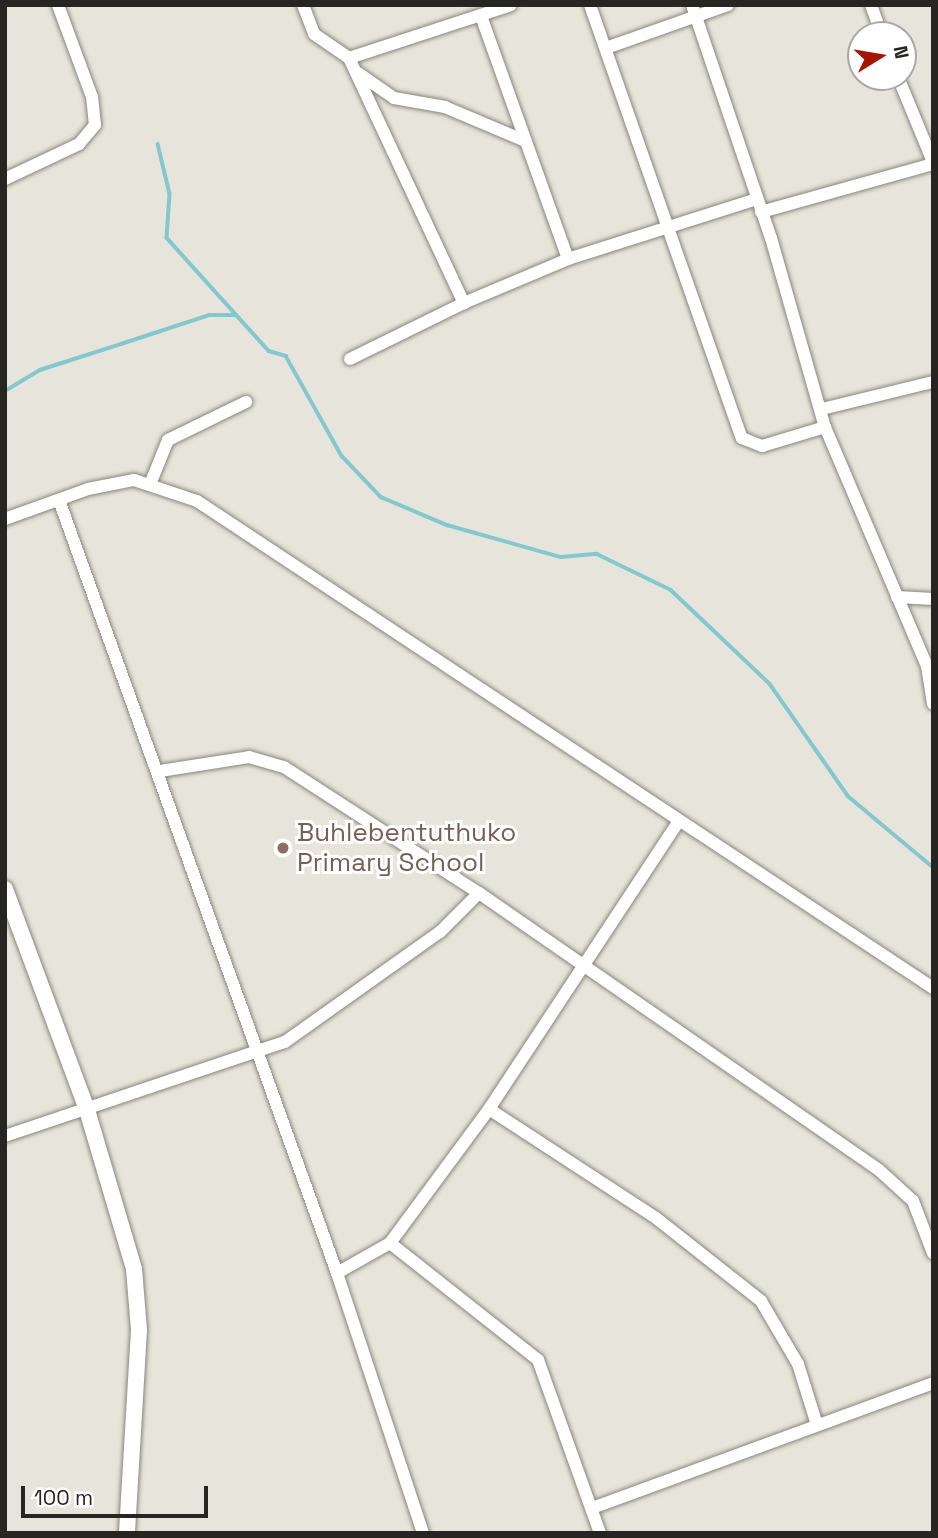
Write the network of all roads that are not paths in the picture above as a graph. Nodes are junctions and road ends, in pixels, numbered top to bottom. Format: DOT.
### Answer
graph roads {
  1 [pos="58,5"];
  2 [pos="303,5"];
  3 [pos="511,5"];
  4 [pos="590,5"];
  5 [pos="728,5"];
  6 [pos="694,11"];
  7 [pos="481,16"];
  8 [pos="606,48"];
  9 [pos="349,58"];
  10 [pos="355,70"];
  11 [pos="904,91"];
  12 [pos="525,141"];
  13 [pos="933,163"];
  14 [pos="5,179"];
  15 [pos="759,205"];
  16 [pos="666,227"];
  17 [pos="568,259"];
  18 [pos="464,303"];
  19 [pos="350,359"];
  20 [pos="933,382"];
  21 [pos="246,402"];
  22 [pos="822,410"];
  23 [pos="825,427"];
  24 [pos="151,482"];
  25 [pos="59,500"];
  26 [pos="5,519"];
  27 [pos="897,597"];
  28 [pos="933,599"];
  29 [pos="933,704"];
  30 [pos="160,771"];
  31 [pos="678,822"];
  32 [pos="5,889"];
  33 [pos="479,893"];
  34 [pos="585,966"];
  35 [pos="933,988"];
  36 [pos="260,1055"];
  37 [pos="489,1109"];
  38 [pos="87,1110"];
  39 [pos="5,1136"];
  40 [pos="390,1243"];
  41 [pos="933,1253"];
  42 [pos="337,1273"];
  43 [pos="933,1383"];
  44 [pos="817,1425"];
  45 [pos="592,1507"];
  46 [pos="127,1533"];
  47 [pos="423,1533"];
  48 [pos="600,1533"];
  1 -- 14 [label="street"];
  2 -- 9 [label="street"];
  3 -- 7 [label="street"];
  4 -- 8 [label="street"];
  5 -- 6 [label="street"];
  6 -- 8 [label="street"];
  6 -- 15 [label="street"];
  7 -- 9 [label="street"];
  7 -- 12 [label="street"];
  8 -- 16 [label="street"];
  9 -- 10 [label="street"];
  10 -- 12 [label="street"];
  10 -- 18 [label="street"];
  11 -- 13 [label="street"];
  12 -- 17 [label="street"];
  13 -- 15 [label="street"];
  15 -- 16 [label="street"];
  15 -- 22 [label="street"];
  16 -- 17 [label="street"];
  16 -- 23 [label="street"];
  17 -- 18 [label="street"];
  18 -- 19 [label="street"];
  20 -- 22 [label="street"];
  21 -- 24 [label="street"];
  22 -- 23 [label="street"];
  23 -- 27 [label="street"];
  24 -- 25 [label="street"];
  24 -- 31 [label="street"];
  25 -- 26 [label="street"];
  25 -- 30 [label="street"];
  27 -- 28 [label="street"];
  27 -- 29 [label="street"];
  30 -- 33 [label="street"];
  30 -- 36 [label="street"];
  31 -- 34 [label="street"];
  31 -- 35 [label="street"];
  32 -- 38 [label="street"];
  33 -- 34 [label="street"];
  33 -- 36 [label="street"];
  34 -- 37 [label="street"];
  34 -- 41 [label="street"];
  36 -- 38 [label="street"];
  36 -- 42 [label="street"];
  37 -- 40 [label="street"];
  37 -- 44 [label="street"];
  38 -- 39 [label="street"];
  38 -- 46 [label="street"];
  40 -- 42 [label="street"];
  40 -- 45 [label="street"];
  42 -- 47 [label="street"];
  43 -- 44 [label="street"];
  44 -- 45 [label="street"];
  45 -- 48 [label="street"];
}
